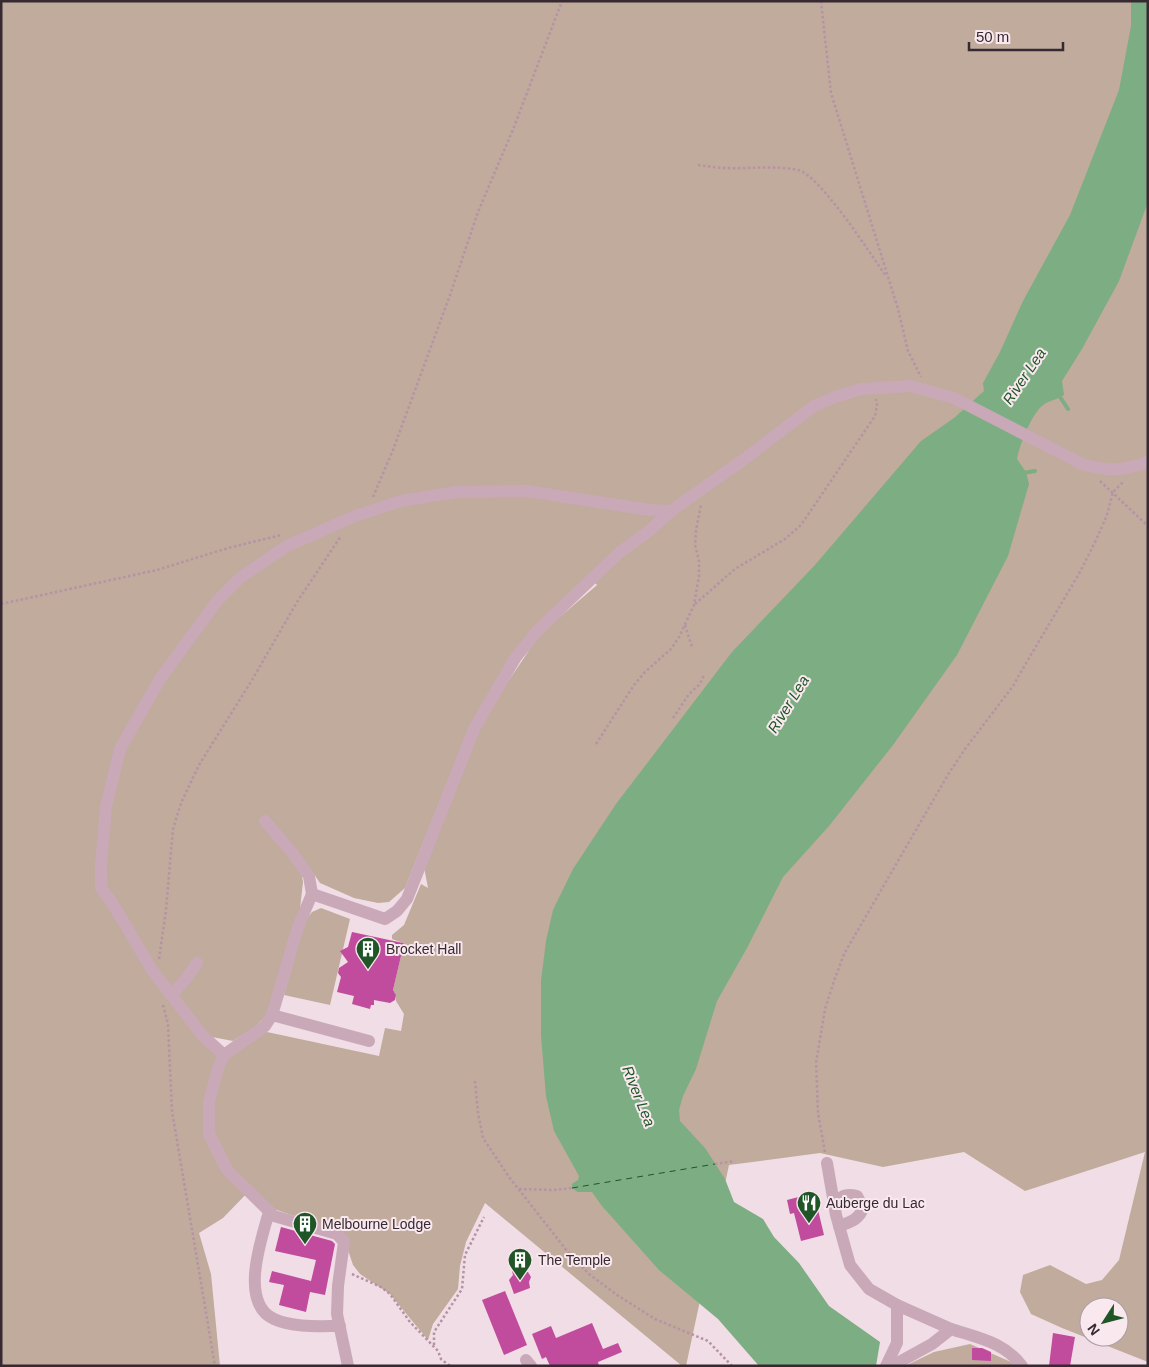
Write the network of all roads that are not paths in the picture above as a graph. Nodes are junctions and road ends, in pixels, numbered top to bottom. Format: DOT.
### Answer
graph roads {
  1 [pos="1144,463"];
  2 [pos="672,511"];
  3 [pos="265,821"];
  4 [pos="312,894"];
  5 [pos="197,963"];
  6 [pos="166,997"];
  7 [pos="272,1015"];
  8 [pos="369,1041"];
  9 [pos="224,1055"];
  10 [pos="827,1163"];
  11 [pos="834,1202"];
  12 [pos="269,1212"];
  13 [pos="839,1226"];
  14 [pos="897,1304"];
  15 [pos="340,1326"];
  16 [pos="951,1329"];
  17 [pos="347,1365"];
  18 [pos="886,1366"];
  19 [pos="892,1366"];
  20 [pos="1022,1366"];
  1 -- 2 [label="lane"];
  2 -- 4 [label="lane"];
  2 -- 6 [label="lane"];
  3 -- 4 [label="lane"];
  4 -- 7 [label="lane"];
  5 -- 6 [label="lane"];
  6 -- 9 [label="lane"];
  7 -- 8 [label="lane"];
  7 -- 9 [label="lane"];
  9 -- 12 [label="lane"];
  10 -- 11 [label="lane"];
  11 -- 13 [label="lane"];
  11 -- 13 [label="lane"];
  12 -- 15 [label="lane"];
  12 -- 15 [label="lane"];
  13 -- 14 [label="lane"];
  14 -- 16 [label="lane"];
  14 -- 18 [label="lane"];
  15 -- 17 [label="lane"];
  16 -- 19 [label="lane"];
  16 -- 20 [label="lane"];
}
